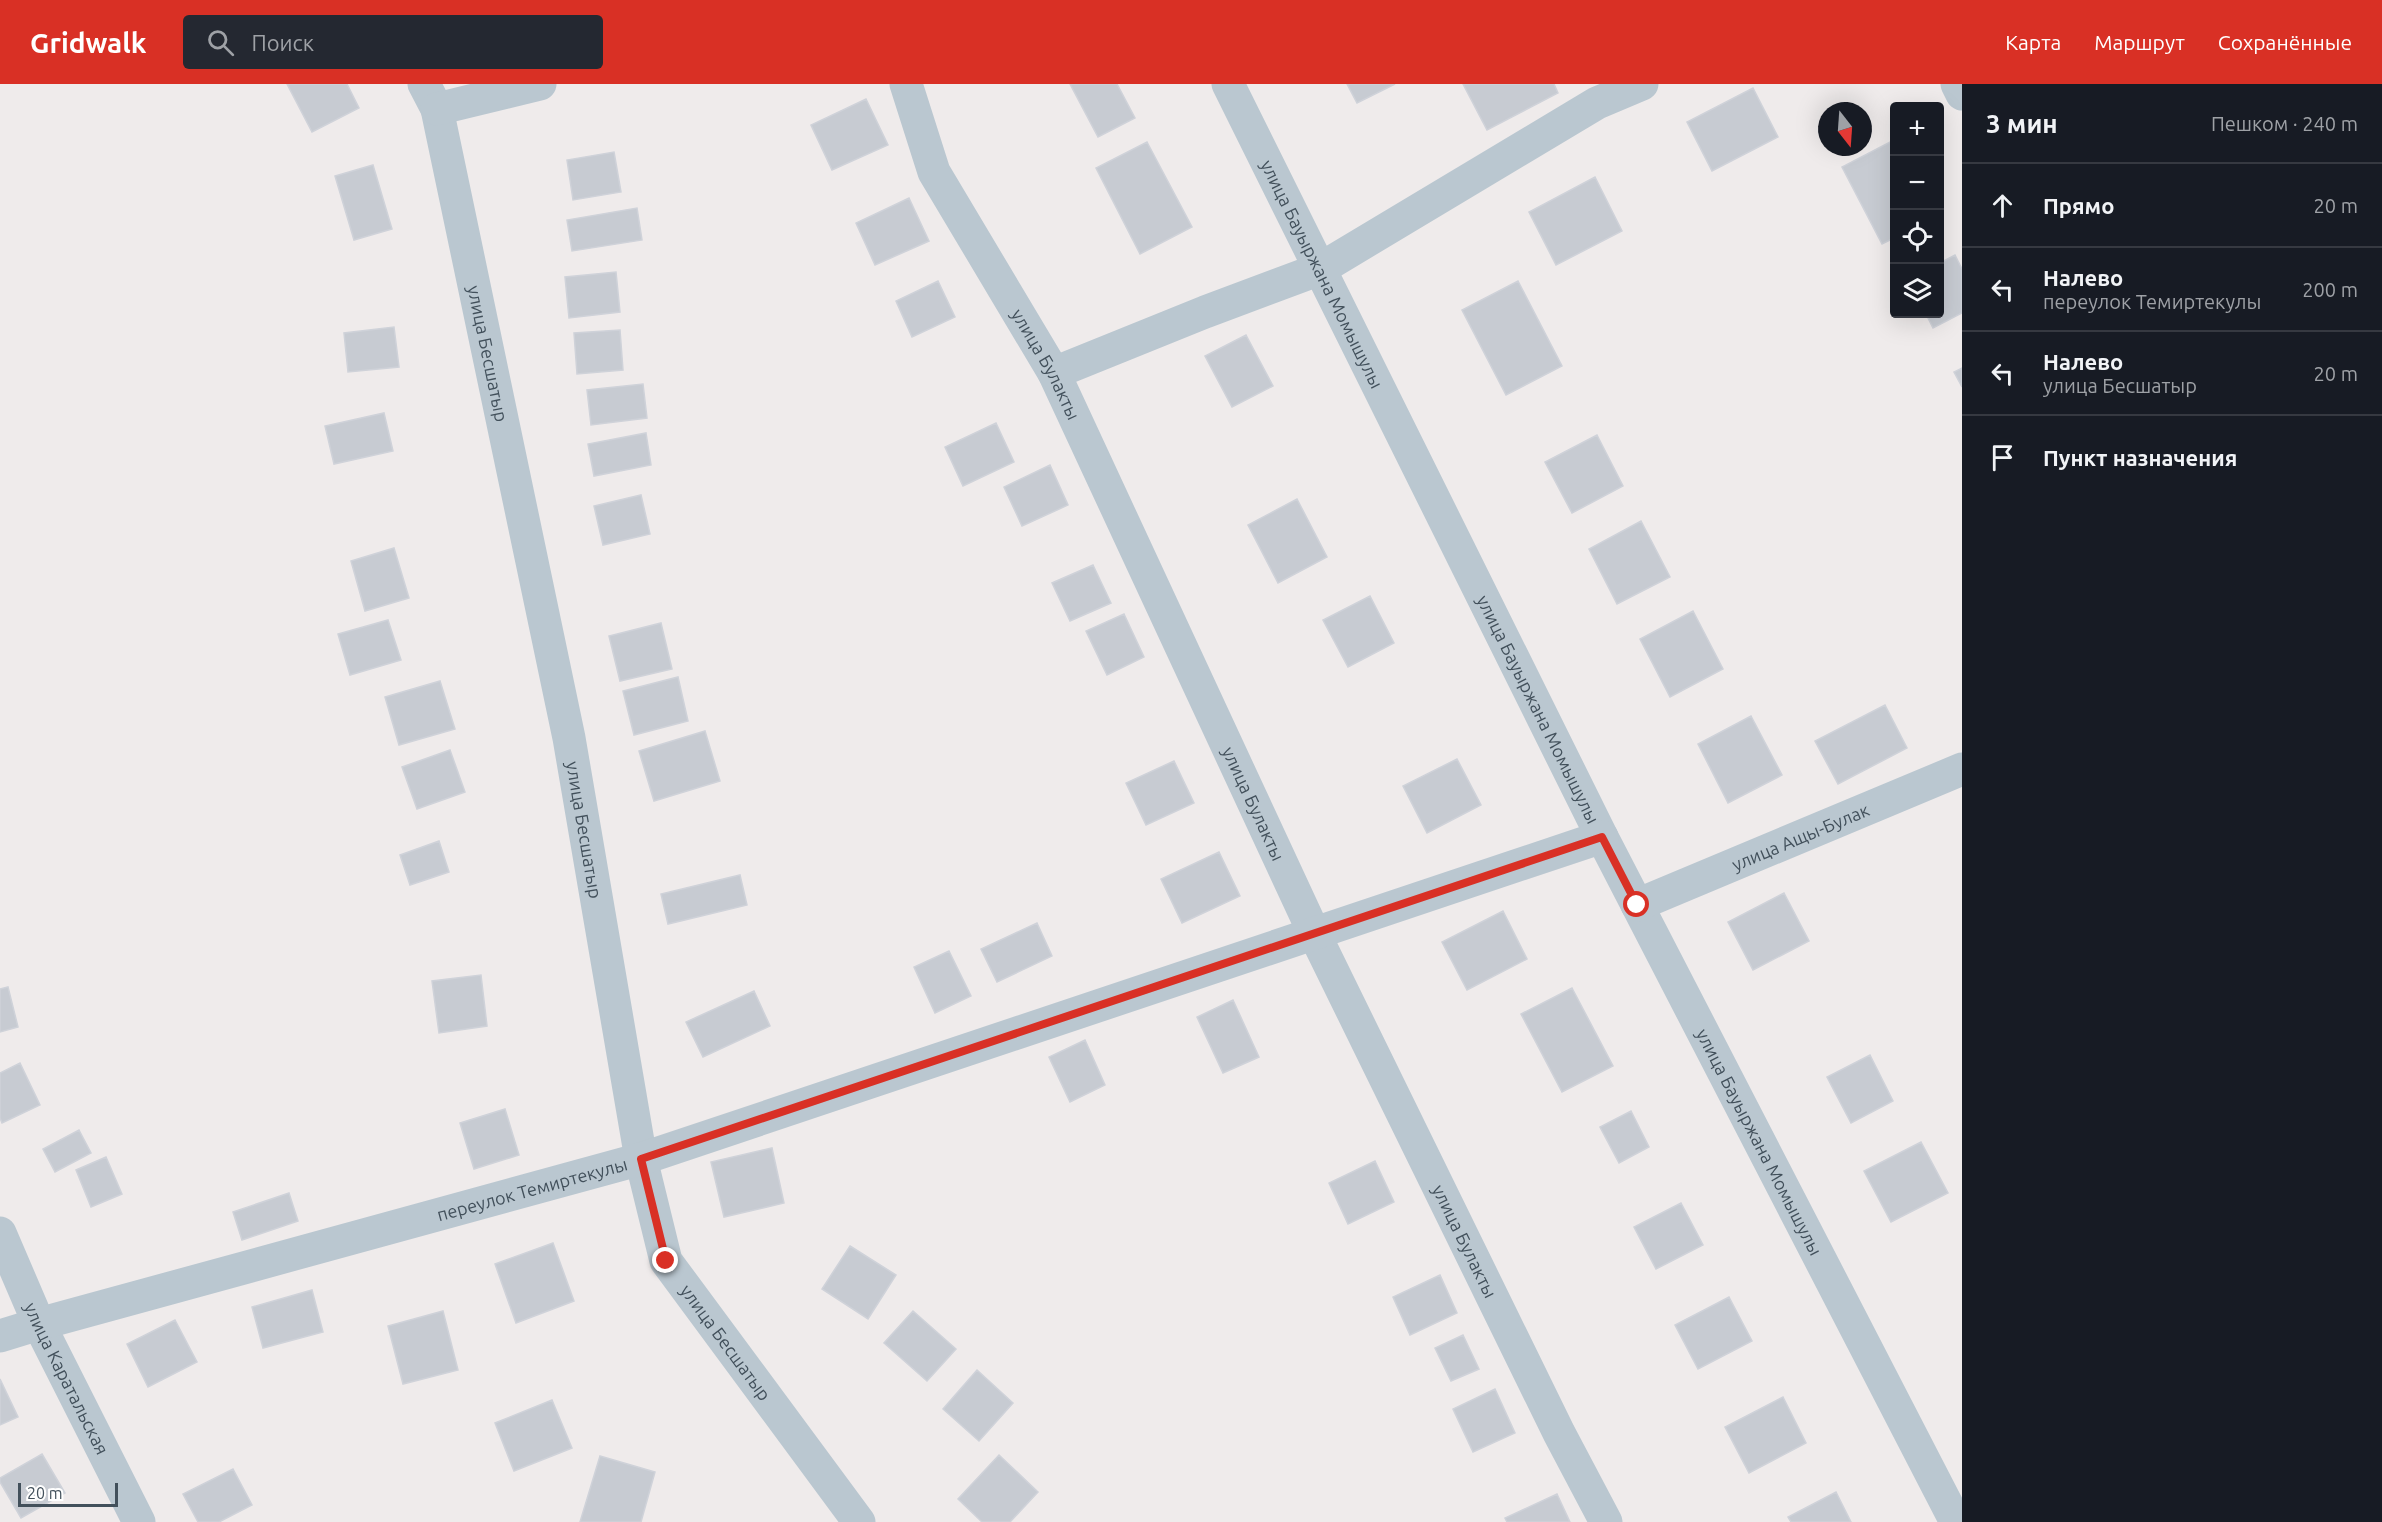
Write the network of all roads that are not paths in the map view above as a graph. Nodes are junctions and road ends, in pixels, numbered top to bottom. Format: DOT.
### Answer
graph roads {
  1 [pos="540,84"];
  2 [pos="906,84"];
  3 [pos="1228,84"];
  4 [pos="1642,84"];
  5 [pos="1957,84"];
  6 [pos="1962,94"];
  7 [pos="430,97"];
  8 [pos="1320,269"];
  9 [pos="1054,373"];
  10 [pos="1962,769"];
  11 [pos="1602,837"];
  12 [pos="1637,905"];
  13 [pos="1314,933"];
  14 [pos="641,1159"];
  15 [pos="0,1233"];
  16 [pos="39,1324"];
  17 [pos="0,1336"];
  18 [pos="139,1522"];
  19 [pos="859,1522"];
  20 [pos="1606,1522"];
  21 [pos="1956,1522"];
  1 -- 7 [label="street"];
  2 -- 9 [label="street, улица Булакты"];
  3 -- 8 [label="street, улица Бауыржана Момышулы"];
  4 -- 8 [label="street"];
  5 -- 6 [label="street"];
  7 -- 14 [label="street, улица Бесшатыр"];
  8 -- 9 [label="street"];
  8 -- 11 [label="street, улица Бауыржана Момышулы"];
  9 -- 13 [label="street, улица Булакты"];
  10 -- 12 [label="street, улица Ащы-Булак"];
  11 -- 12 [label="street, улица Бауыржана Момышулы"];
  11 -- 13 [label="street, переулок Темиртекулы"];
  12 -- 21 [label="street, улица Бауыржана Момышулы"];
  13 -- 14 [label="street, переулок Темиртекулы"];
  13 -- 20 [label="street, улица Булакты"];
  14 -- 16 [label="street, переулок Темиртекулы"];
  14 -- 19 [label="street, улица Бесшатыр"];
  15 -- 16 [label="street, улица Каратальская"];
  16 -- 17 [label="street, переулок Темиртекулы"];
  16 -- 18 [label="street, улица Каратальская"];
}
